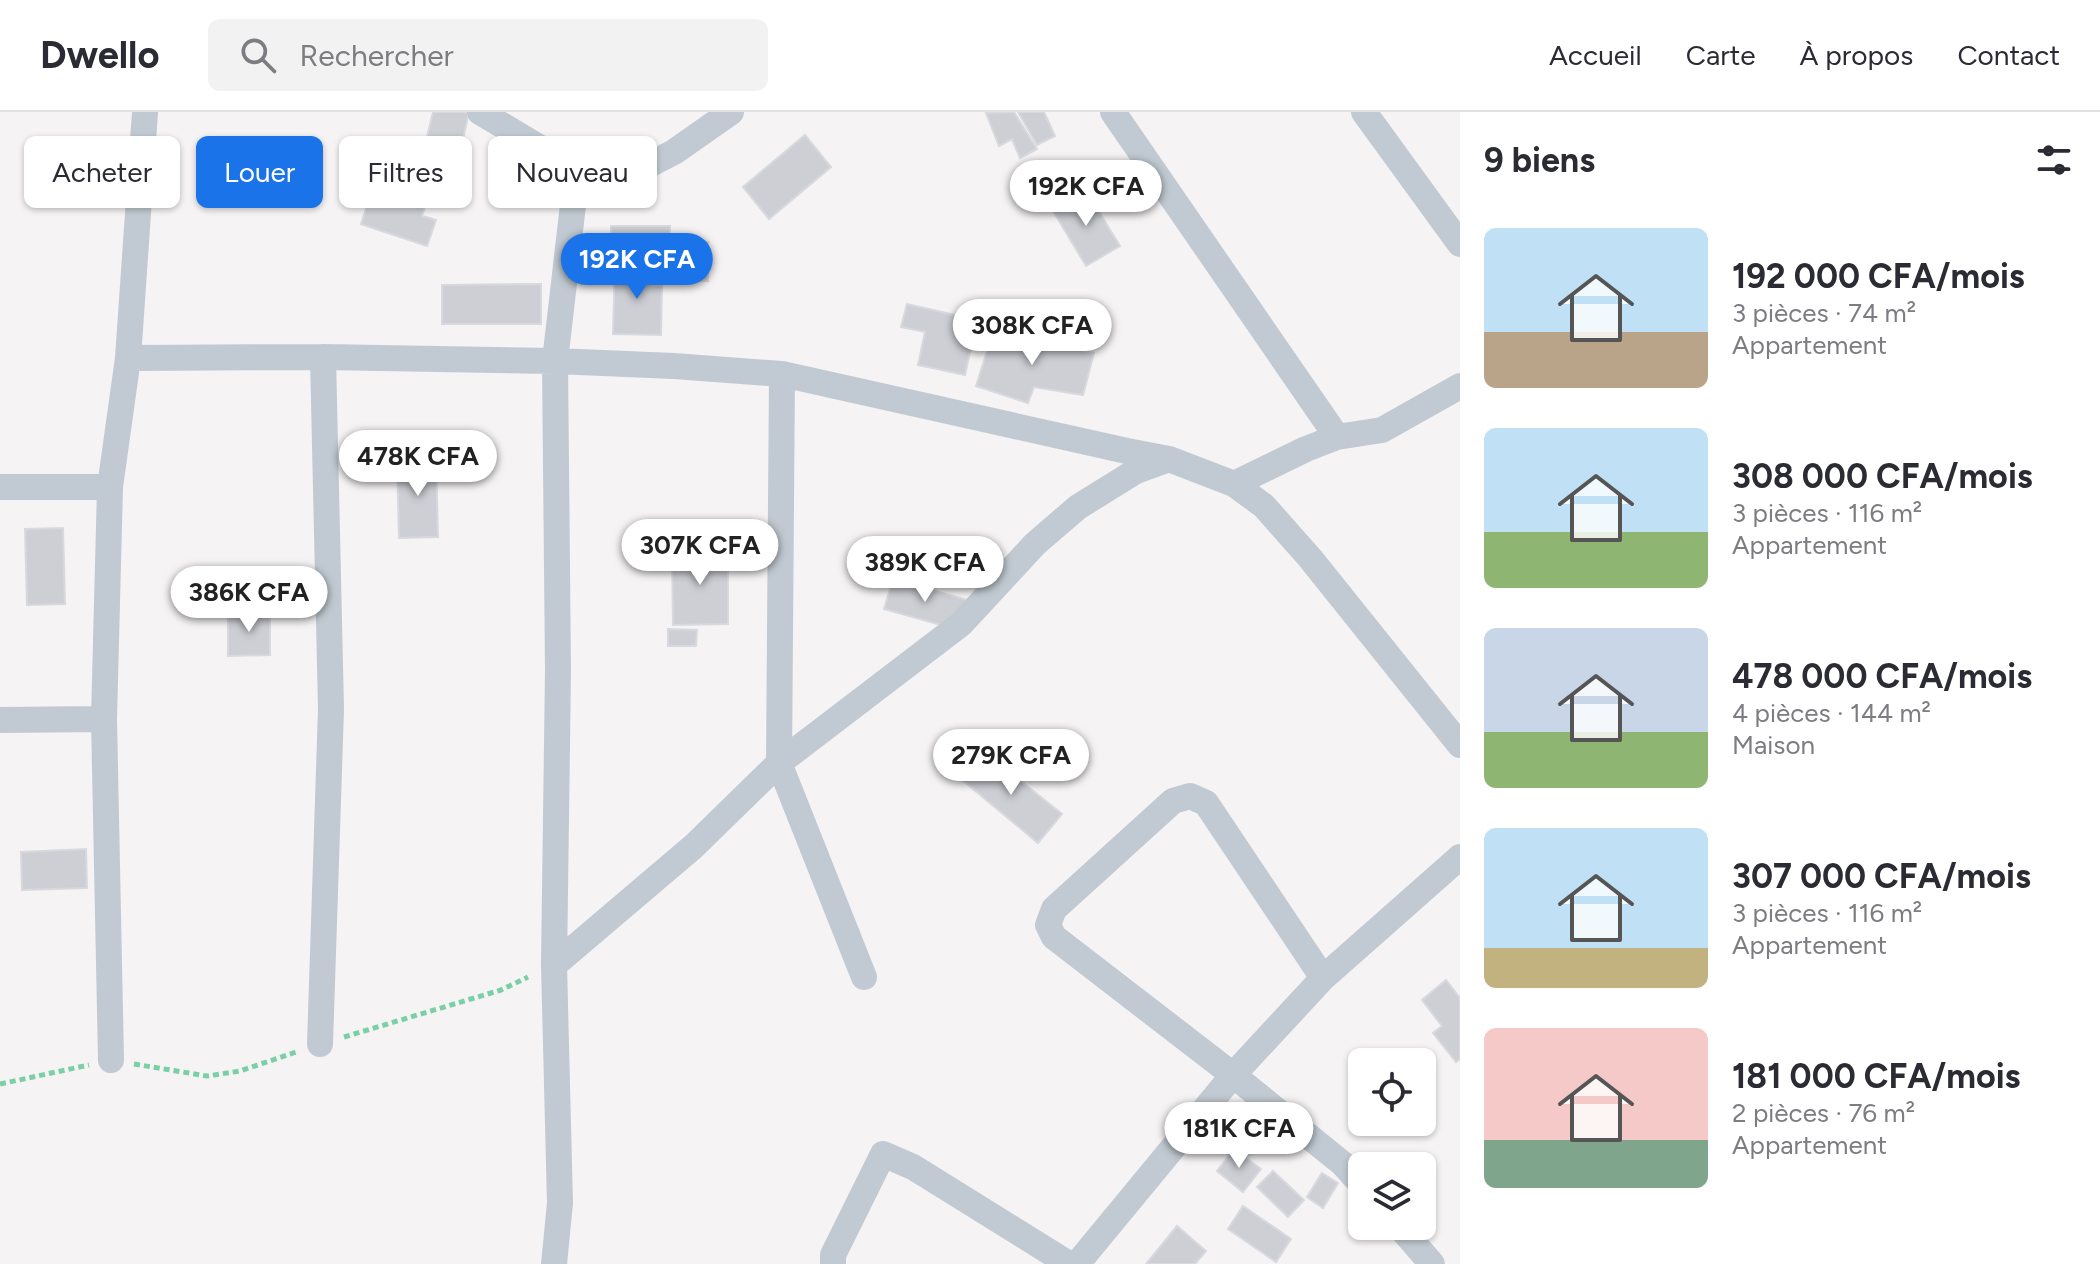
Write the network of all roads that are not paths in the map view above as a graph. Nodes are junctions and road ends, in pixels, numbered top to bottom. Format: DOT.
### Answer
graph roads {
  1 [pos="145,112"];
  2 [pos="480,112"];
  3 [pos="731,112"];
  4 [pos="1113,112"];
  5 [pos="1364,112"];
  6 [pos="520,136"];
  7 [pos="657,161"];
  8 [pos="573,208"];
  9 [pos="1460,244"];
  10 [pos="323,357"];
  11 [pos="128,358"];
  12 [pos="555,361"];
  13 [pos="782,374"];
  14 [pos="1460,386"];
  15 [pos="1337,437"];
  16 [pos="1169,459"];
  17 [pos="1234,484"];
  18 [pos="0,487"];
  19 [pos="110,487"];
  20 [pos="104,719"];
  21 [pos="0,720"];
  22 [pos="1460,745"];
  23 [pos="779,763"];
  24 [pos="1460,857"];
  25 [pos="554,965"];
  26 [pos="864,977"];
  27 [pos="1323,978"];
  28 [pos="320,1044"];
  29 [pos="111,1060"];
  30 [pos="1233,1075"];
  31 [pos="1348,1170"];
  32 [pos="1411,1240"];
  33 [pos="554,1264"];
  34 [pos="833,1264"];
  35 [pos="1069,1264"];
  36 [pos="1077,1264"];
  37 [pos="1432,1264"];
  1 -- 11 [label="street"];
  2 -- 6 [label="street"];
  3 -- 7 [label="street"];
  4 -- 15 [label="street"];
  5 -- 9 [label="street"];
  8 -- 12 [label="street"];
  10 -- 11 [label="street"];
  10 -- 12 [label="street"];
  10 -- 28 [label="street"];
  11 -- 19 [label="street"];
  12 -- 13 [label="street"];
  12 -- 25 [label="street"];
  13 -- 16 [label="street"];
  13 -- 23 [label="street"];
  14 -- 15 [label="street"];
  15 -- 17 [label="street"];
  16 -- 17 [label="street"];
  16 -- 23 [label="street"];
  17 -- 22 [label="street"];
  18 -- 19 [label="street"];
  19 -- 20 [label="street"];
  20 -- 21 [label="street"];
  20 -- 29 [label="street"];
  23 -- 25 [label="street"];
  23 -- 26 [label="street"];
  24 -- 27 [label="street"];
  25 -- 33 [label="street"];
  27 -- 30 [label="street"];
  27 -- 30 [label="street"];
  30 -- 31 [label="street"];
  30 -- 36 [label="street"];
  32 -- 37 [label="street"];
  34 -- 35 [label="street"];
}
